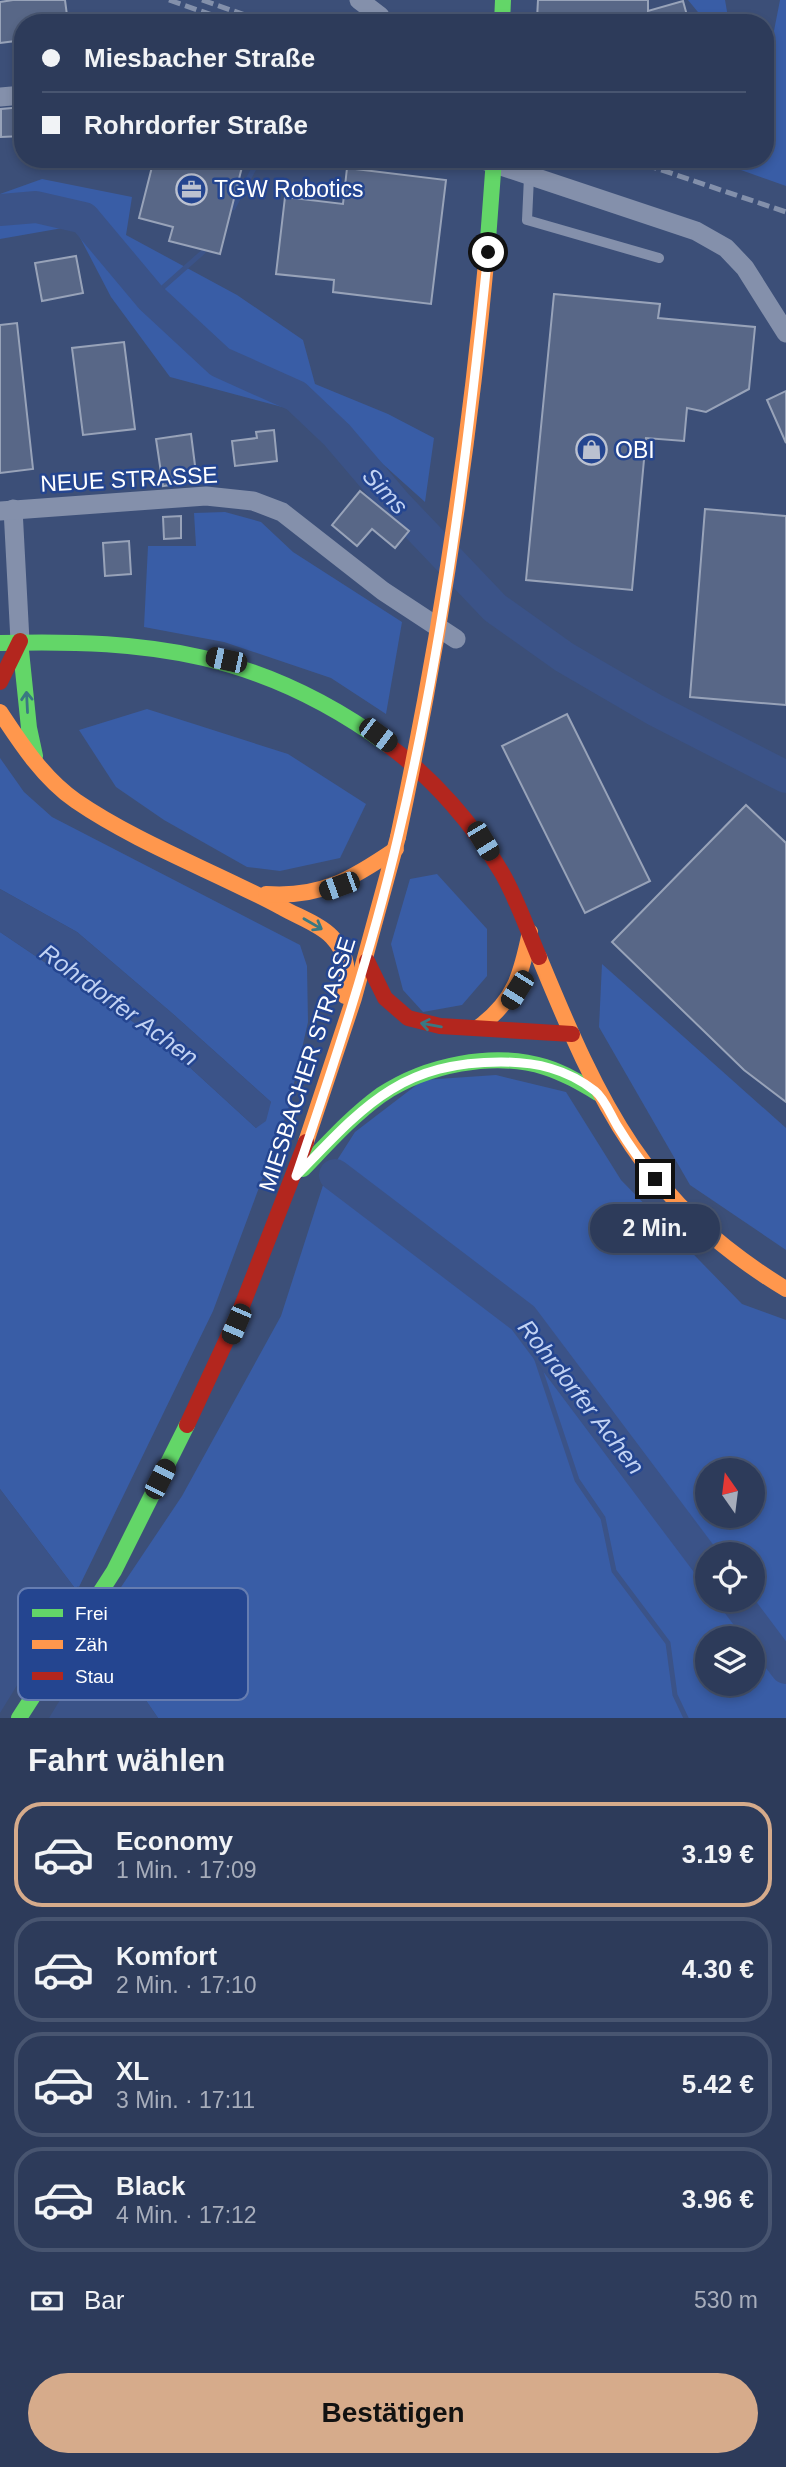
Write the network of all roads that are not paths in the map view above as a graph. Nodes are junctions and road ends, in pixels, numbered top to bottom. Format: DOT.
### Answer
graph roads {
  1 [pos="359,0"];
  2 [pos="377,14"];
  3 [pos="493,168"];
  4 [pos="504,168"];
  5 [pos="529,177"];
  6 [pos="659,258"];
  7 [pos="786,333"];
  8 [pos="6,510"];
  9 [pos="456,639"];
  10 [pos="10,642"];
  11 [pos="0,682"];
  12 [pos="0,712"];
  13 [pos="37,761"];
  14 [pos="397,843"];
  15 [pos="253,892"];
  16 [pos="530,932"];
  17 [pos="367,961"];
  18 [pos="479,1027"];
  19 [pos="574,1039"];
  20 [pos="531,1062"];
  21 [pos="326,1090"];
  22 [pos="598,1093"];
  23 [pos="296,1176"];
  24 [pos="786,1289"];
  25 [pos="103,1588"];
  26 [pos="31,1700"];
  27 [pos="19,1718"];
  1 -- 2 [label="street"];
  3 -- 14 [label="main road, MIESBACHER STRASSE, bridge"];
  4 -- 5 [label="street"];
  5 -- 6 [label="lane"];
  5 -- 7 [label="street"];
  8 -- 9 [label="street, NEUE STRASSE"];
  8 -- 10 [label="street, NEUE STRASSE"];
  10 -- 11 [label="main road"];
  13 -- 10 [label="main road, one-way"];
  10 -- 16 [label="main road"];
  12 -- 13 [label="main road"];
  13 -- 15 [label="main road"];
  14 -- 15 [label="main road"];
  14 -- 17 [label="main road, MIESBACHER STRASSE"];
  15 -- 21 [label="main road, one-way"];
  16 -- 18 [label="main road"];
  16 -- 19 [label="main road"];
  18 -- 17 [label="main road, one-way"];
  17 -- 21 [label="main road, MIESBACHER STRASSE"];
  18 -- 19 [label="main road"];
  19 -- 20 [label="main road"];
  19 -- 22 [label="main road"];
  20 -- 22 [label="main road"];
  20 -- 23 [label="main road"];
  21 -- 23 [label="main road, MIESBACHER STRASSE"];
  22 -- 24 [label="main road"];
  23 -- 25 [label="main road, MIESBACHER STRASSE"];
  26 -- 27 [label="main road, MIESBACHER STRASSE"];
}
